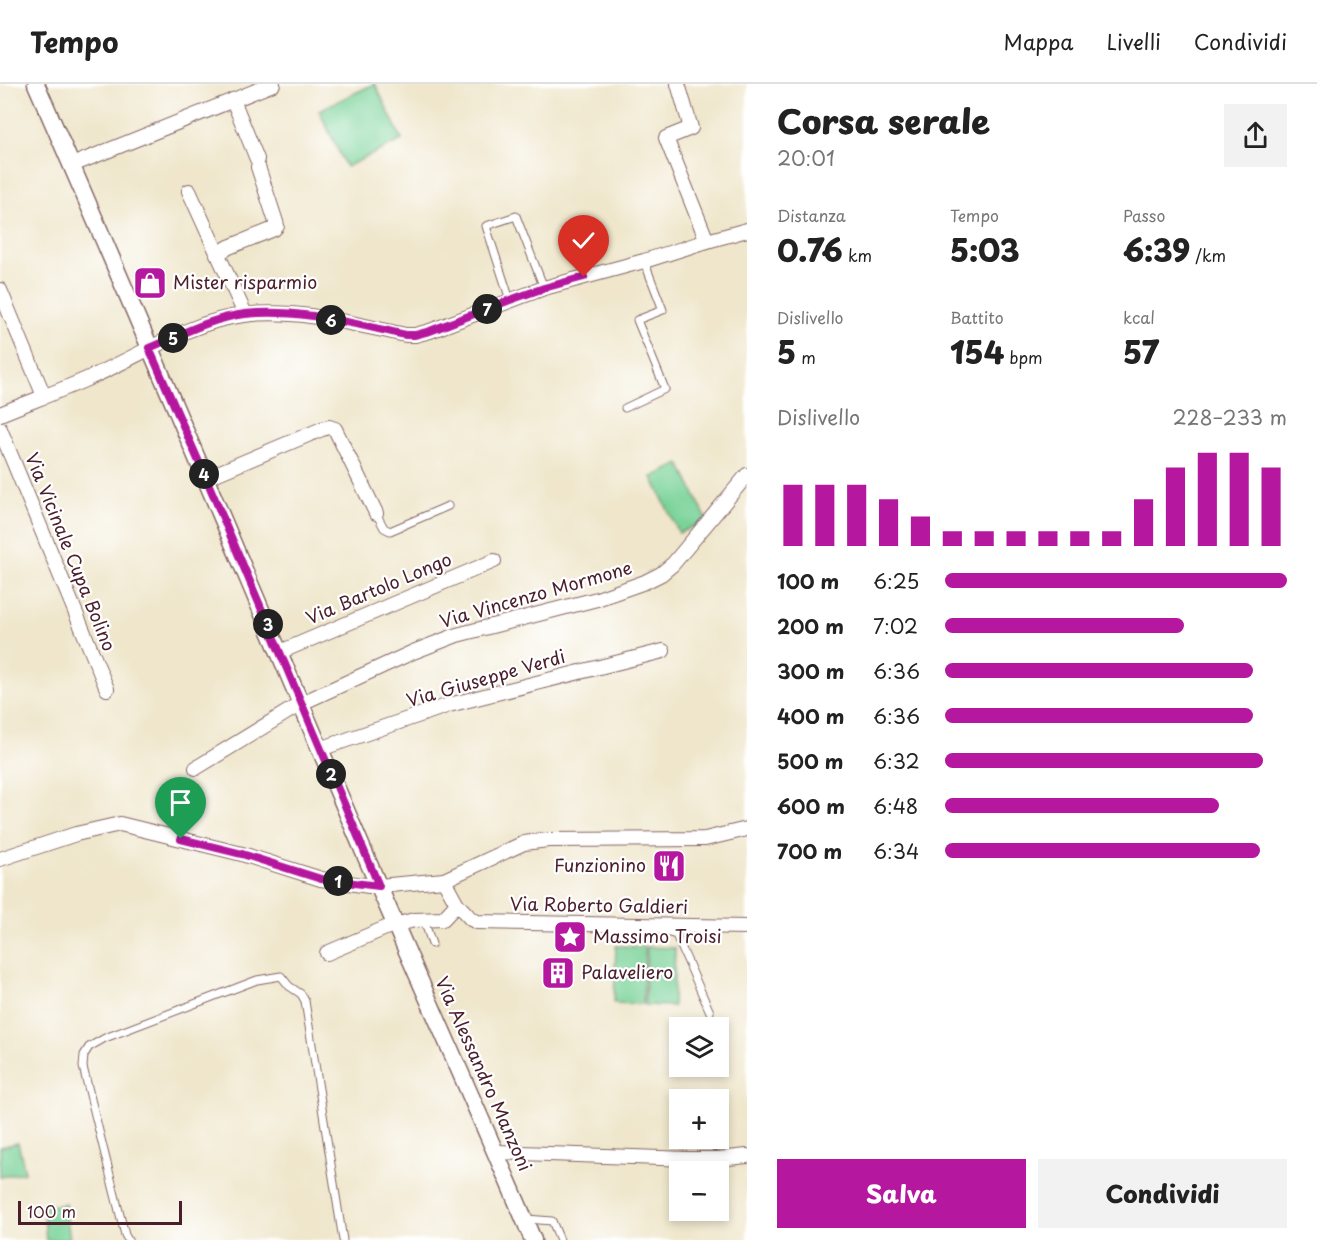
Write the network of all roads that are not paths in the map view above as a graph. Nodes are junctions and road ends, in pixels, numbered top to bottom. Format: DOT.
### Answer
graph roads {
  1 [pos="36,84"];
  2 [pos="273,84"];
  3 [pos="678,84"];
  4 [pos="233,100"];
  5 [pos="72,165"];
  6 [pos="189,191"];
  7 [pos="747,230"];
  8 [pos="707,241"];
  9 [pos="217,254"];
  10 [pos="644,261"];
  11 [pos="544,288"];
  12 [pos="0,290"];
  13 [pos="510,300"];
  14 [pos="245,314"];
  15 [pos="149,348"];
  16 [pos="44,396"];
  17 [pos="625,408"];
  18 [pos="0,414"];
  19 [pos="0,429"];
  20 [pos="747,475"];
  21 [pos="206,478"];
  22 [pos="448,506"];
  23 [pos="376,513"];
  24 [pos="494,561"];
  25 [pos="663,651"];
  26 [pos="280,652"];
  27 [pos="107,689"];
  28 [pos="302,703"];
  29 [pos="320,749"];
  30 [pos="196,768"];
  31 [pos="747,829"];
  32 [pos="0,859"];
  33 [pos="444,880"];
  34 [pos="379,886"];
  35 [pos="457,904"];
  36 [pos="424,920"];
  37 [pos="396,925"];
  38 [pos="641,925"];
  39 [pos="747,927"];
  40 [pos="432,944"];
  41 [pos="327,953"];
  42 [pos="710,1012"];
  43 [pos="496,1152"];
  44 [pos="747,1156"];
  45 [pos="524,1219"];
  46 [pos="128,1240"];
  47 [pos="343,1240"];
  48 [pos="533,1240"];
  49 [pos="560,1240"];
  1 -- 5 [label="street"];
  2 -- 4 [label="street"];
  3 -- 8 [label="street"];
  4 -- 5 [label="street"];
  4 -- 9 [label="street"];
  5 -- 15 [label="street"];
  6 -- 9 [label="street"];
  7 -- 8 [label="street"];
  8 -- 10 [label="street"];
  9 -- 14 [label="street"];
  10 -- 11 [label="street"];
  10 -- 17 [label="lane"];
  11 -- 13 [label="street"];
  11 -- 13 [label="lane"];
  12 -- 16 [label="street"];
  13 -- 14 [label="street"];
  14 -- 15 [label="street"];
  15 -- 16 [label="street"];
  15 -- 21 [label="street"];
  16 -- 18 [label="street"];
  19 -- 27 [label="street, Via Vicinale Cupa Bolino"];
  20 -- 28 [label="street, Via Vincenzo Mormone"];
  21 -- 23 [label="street"];
  21 -- 26 [label="street"];
  22 -- 23 [label="lane"];
  24 -- 26 [label="street, Via Bartolo Longo"];
  25 -- 29 [label="street, Via Giuseppe Verdi"];
  26 -- 28 [label="street"];
  28 -- 29 [label="street, Via Alessandro Manzoni"];
  28 -- 30 [label="street, Via Vincenzo Mormone"];
  29 -- 34 [label="street, Via Alessandro Manzoni"];
  31 -- 33 [label="street"];
  32 -- 34 [label="street"];
  33 -- 34 [label="street"];
  33 -- 35 [label="street"];
  34 -- 37 [label="street, Via Alessandro Manzoni"];
  35 -- 36 [label="street"];
  35 -- 38 [label="street, Via Roberto Galdieri"];
  36 -- 37 [label="street"];
  36 -- 40 [label="lane"];
  37 -- 41 [label="street"];
  37 -- 43 [label="street, Via Alessandro Manzoni"];
  38 -- 39 [label="street, Via Roberto Galdieri"];
  38 -- 42 [label="lane"];
  43 -- 44 [label="street"];
  43 -- 45 [label="street, Via Alessandro Manzoni"];
  45 -- 48 [label="street, Via Alessandro Manzoni"];
  45 -- 49 [label="lane"];
  46 -- 47 [label="lane"];
}
